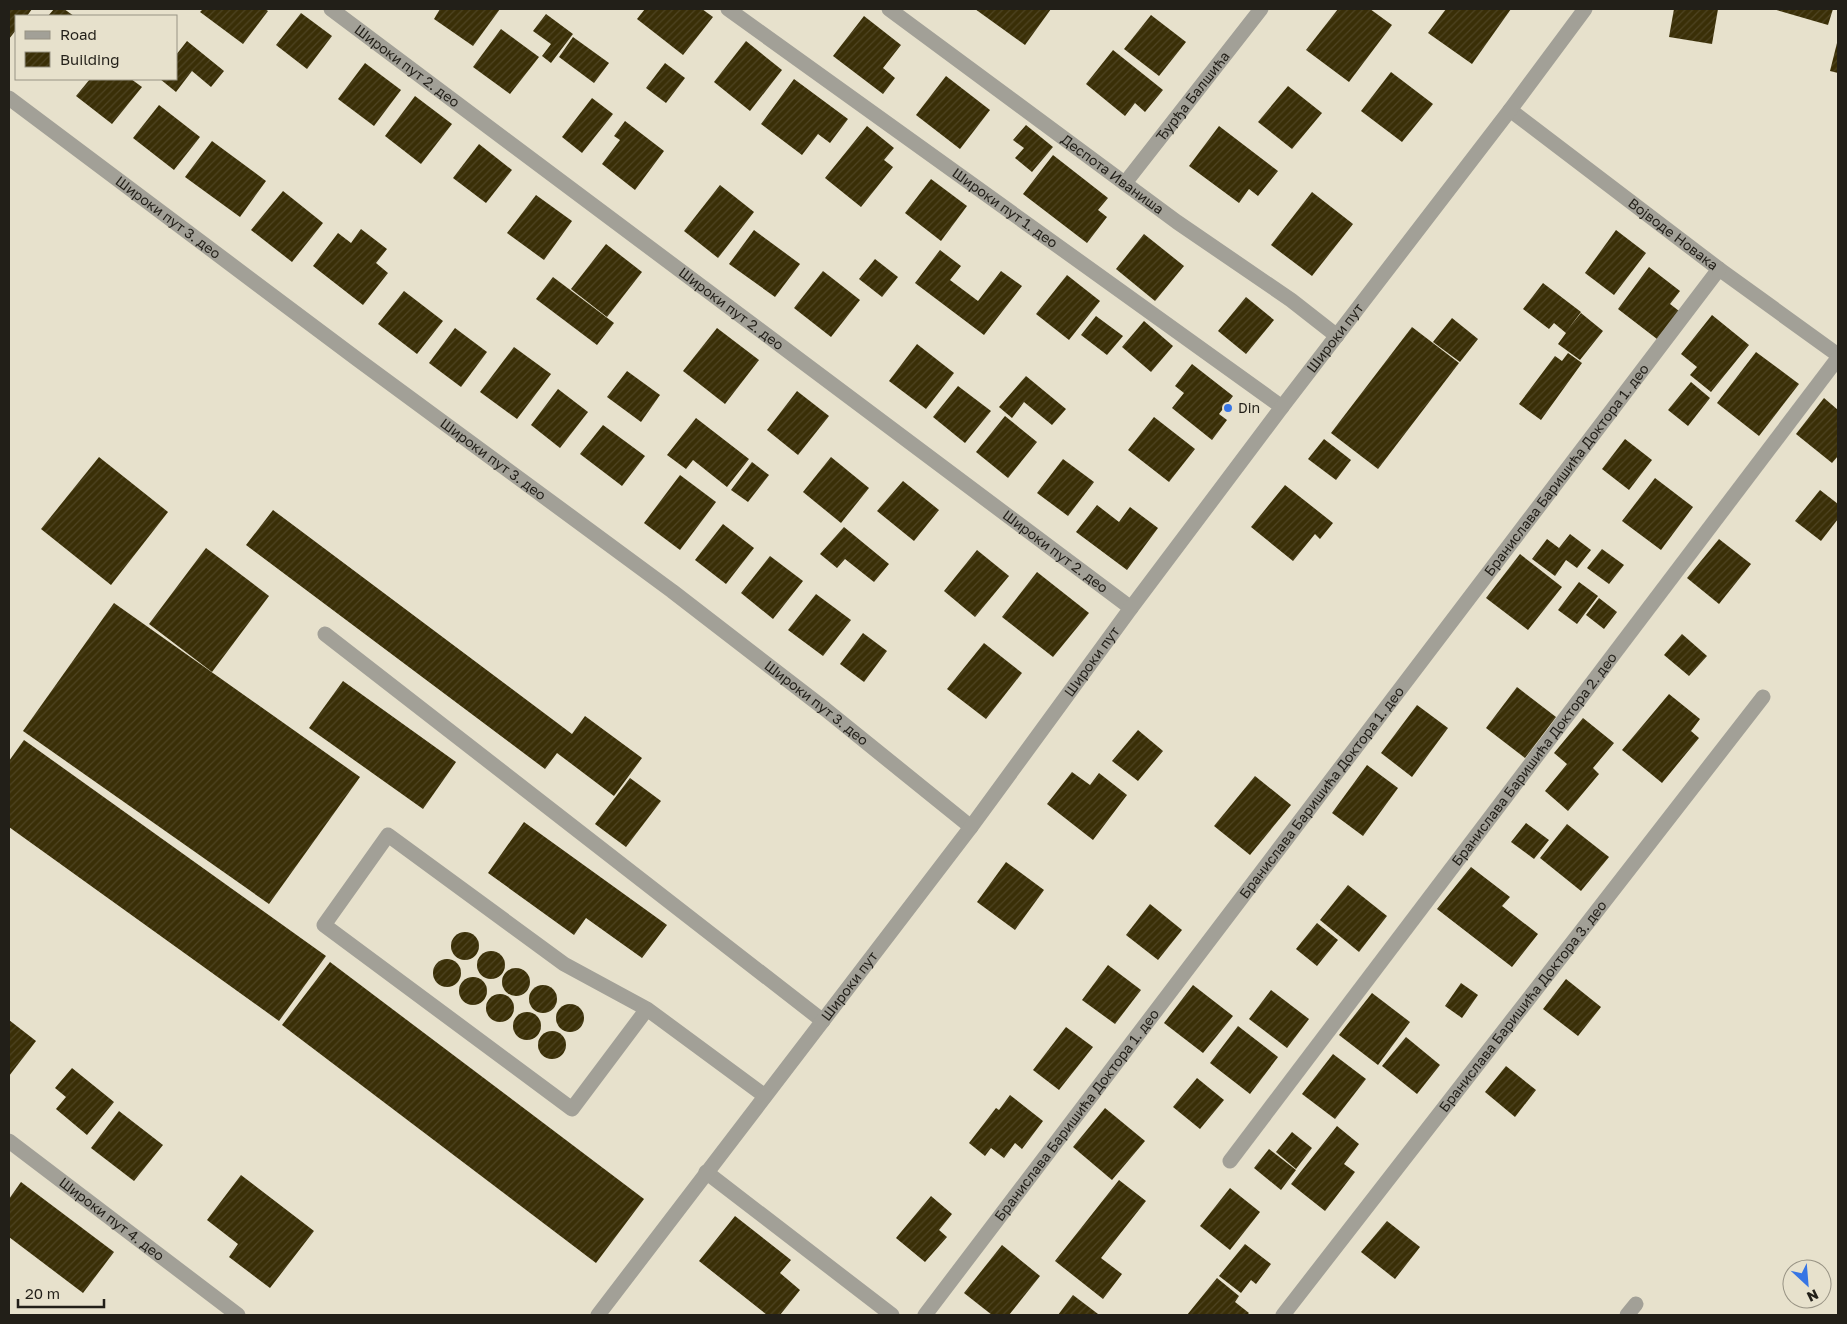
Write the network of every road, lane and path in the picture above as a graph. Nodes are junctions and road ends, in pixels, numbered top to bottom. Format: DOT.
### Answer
graph roads {
  1 [pos="331,9"];
  2 [pos="728,9"];
  3 [pos="889,9"];
  4 [pos="1261,9"];
  5 [pos="1585,9"];
  6 [pos="9,98"];
  7 [pos="1510,110"];
  8 [pos="1125,183"];
  9 [pos="1719,269"];
  10 [pos="1337,336"];
  11 [pos="1838,356"];
  12 [pos="1282,407"];
  13 [pos="1131,608"];
  14 [pos="325,634"];
  15 [pos="1763,696"];
  16 [pos="971,827"];
  17 [pos="647,1008"];
  18 [pos="823,1021"];
  19 [pos="765,1096"];
  20 [pos="9,1140"];
  21 [pos="1230,1161"];
  22 [pos="706,1172"];
  23 [pos="238,1315"];
  24 [pos="598,1315"];
  25 [pos="892,1315"];
  26 [pos="925,1315"];
  27 [pos="1283,1315"];
  1 -- 13 [label="street, Широки пут 2. део"];
  2 -- 12 [label="street, Широки пут 1. део"];
  3 -- 8 [label="street, Деспота Иваниша"];
  4 -- 8 [label="street, Ђурђа Балшића"];
  5 -- 7 [label="street, Широки пут"];
  6 -- 16 [label="street, Широки пут 3. део"];
  7 -- 9 [label="street, Војводе Новака"];
  7 -- 10 [label="street, Широки пут"];
  8 -- 10 [label="street, Деспота Иваниша"];
  9 -- 11 [label="street, Војводе Новака"];
  9 -- 26 [label="street, Бранислава Баришића Доктора 1. део"];
  10 -- 12 [label="street, Широки пут"];
  11 -- 21 [label="street, Бранислава Баришића Доктора 2. део"];
  12 -- 13 [label="street, Широки пут"];
  13 -- 16 [label="street, Широки пут"];
  14 -- 18 [label="street"];
  15 -- 27 [label="street, Бранислава Баришића Доктора 3. део"];
  16 -- 18 [label="street, Широки пут"];
  17 -- 17 [label="street"];
  17 -- 19 [label="street"];
  18 -- 19 [label="street, Широки пут"];
  19 -- 22 [label="street, Широки пут"];
  20 -- 23 [label="street, Широки пут 4. део"];
  22 -- 24 [label="street, Широки пут"];
  22 -- 25 [label="street"];
}
